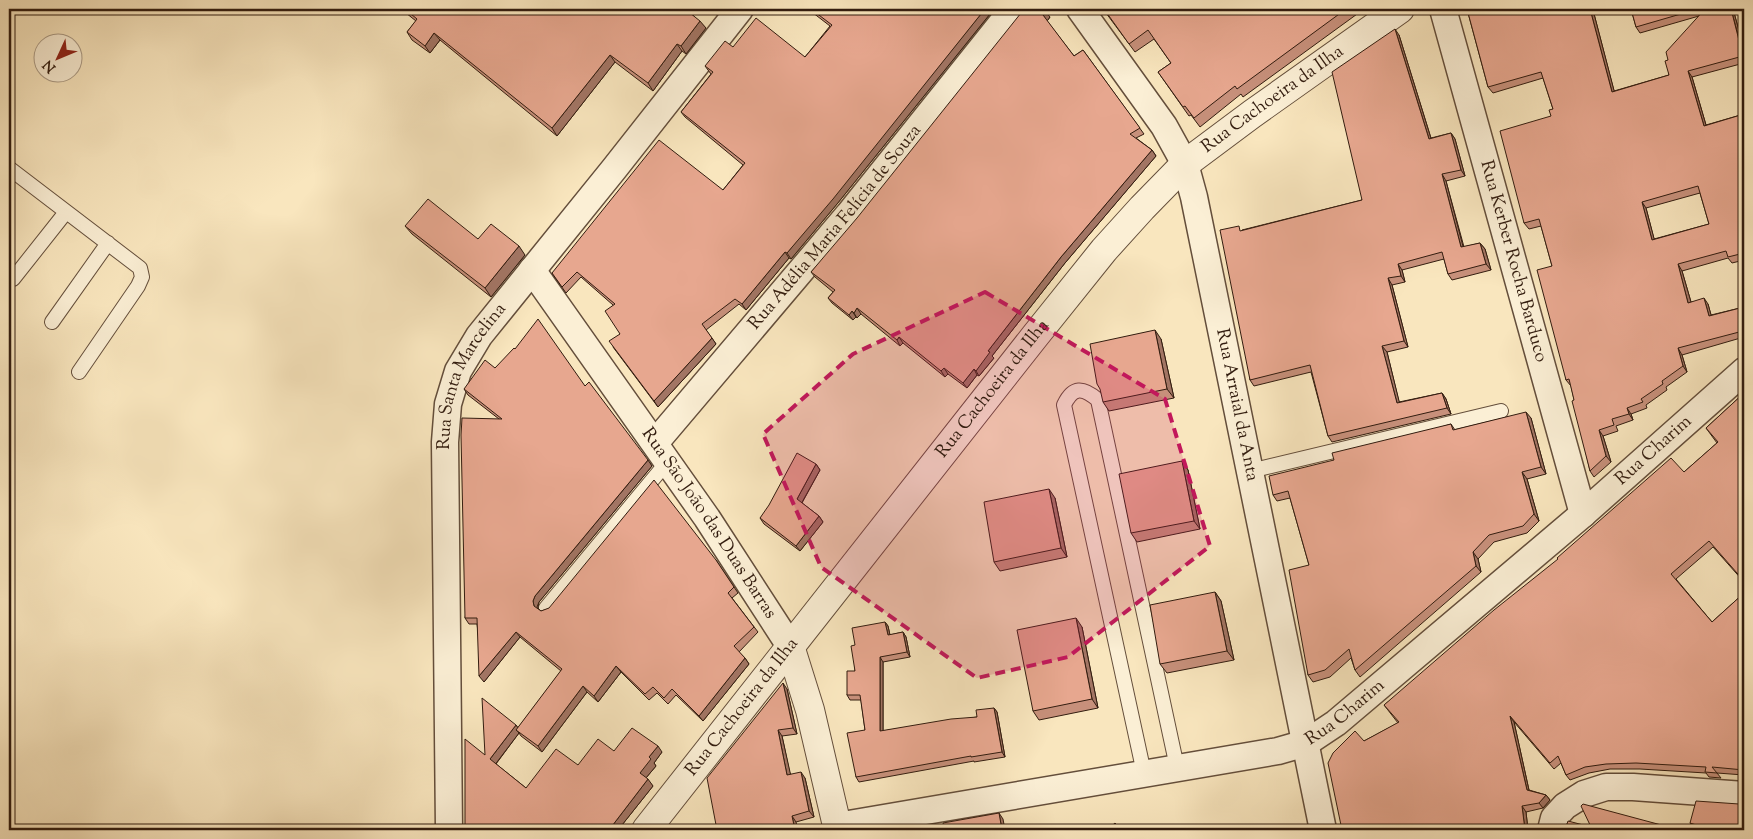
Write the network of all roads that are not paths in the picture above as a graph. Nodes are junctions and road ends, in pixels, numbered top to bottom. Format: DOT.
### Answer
graph roads {
  1 [pos="739,9"];
  2 [pos="1013,9"];
  3 [pos="1080,9"];
  4 [pos="1400,9"];
  5 [pos="1443,9"];
  6 [pos="1185,164"];
  7 [pos="9,168"];
  8 [pos="66,212"];
  9 [pos="108,243"];
  10 [pos="532,270"];
  11 [pos="13,279"];
  12 [pos="52,322"];
  13 [pos="1744,371"];
  14 [pos="80,372"];
  15 [pos="1501,411"];
  16 [pos="661,452"];
  17 [pos="1250,471"];
  18 [pos="1582,514"];
  19 [pos="546,608"];
  20 [pos="790,646"];
  21 [pos="1306,743"];
  22 [pos="1177,767"];
  23 [pos="1144,773"];
  24 [pos="1744,795"];
  25 [pos="837,828"];
  26 [pos="449,830"];
  27 [pos="646,830"];
  28 [pos="1323,830"];
  29 [pos="1551,830"];
  1 -- 10 [label="street, Rua Santa Marcelina"];
  2 -- 16 [label="street, Rua Adélia Maria Felícia de Souza"];
  3 -- 6 [label="street, Rua Arraial da Anta"];
  4 -- 6 [label="street, Rua Cachoeira da Ilha"];
  5 -- 18 [label="street, Rua Kerber Rocha Barduco"];
  6 -- 17 [label="street, Rua Arraial da Anta"];
  6 -- 20 [label="street, Rua Cachoeira da Ilha"];
  7 -- 8 [label="lane"];
  8 -- 9 [label="lane"];
  8 -- 11 [label="lane"];
  9 -- 12 [label="lane"];
  9 -- 14 [label="lane"];
  10 -- 16 [label="street, Rua São João das Duas Barras"];
  10 -- 26 [label="street, Rua Santa Marcelina"];
  13 -- 18 [label="street, Rua Charim"];
  15 -- 17 [label="lane"];
  16 -- 19 [label="lane"];
  16 -- 20 [label="street, Rua São João das Duas Barras"];
  17 -- 21 [label="street, Rua Arraial da Anta"];
  18 -- 21 [label="street, Rua Charim"];
  20 -- 25 [label="street, Rua São João das Duas Barras"];
  20 -- 27 [label="street, Rua Cachoeira da Ilha"];
  21 -- 22 [label="street, Rua Charim"];
  21 -- 28 [label="street, Rua Arraial da Anta"];
  22 -- 23 [label="street, Rua Charim"];
  22 -- 23 [label="lane"];
  23 -- 25 [label="street, Rua Charim"];
  24 -- 29 [label="street"];
}
